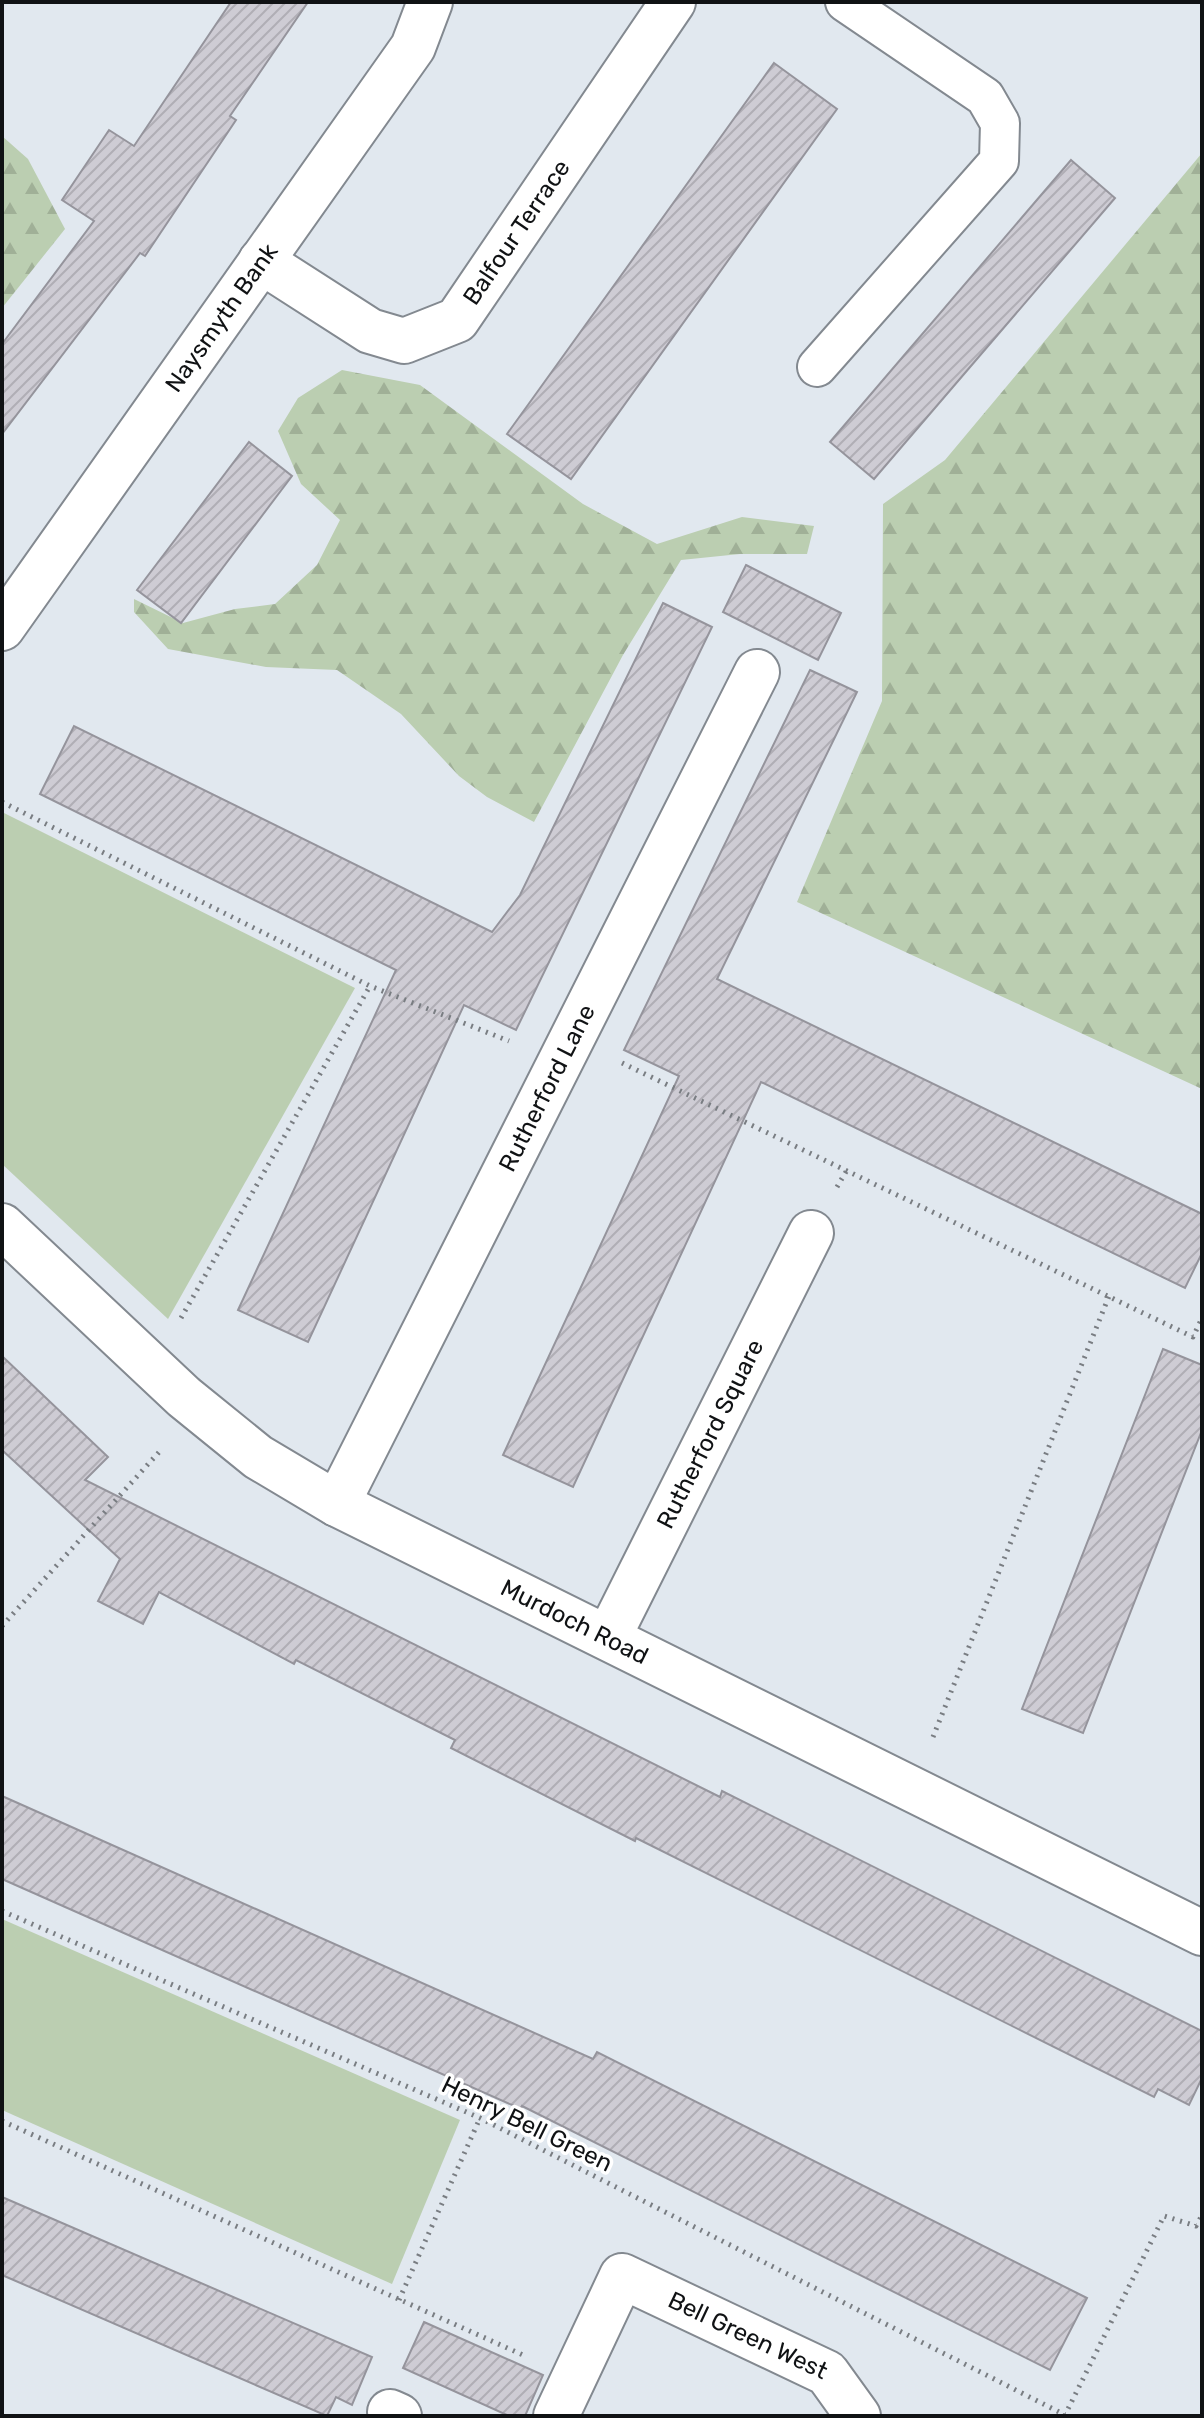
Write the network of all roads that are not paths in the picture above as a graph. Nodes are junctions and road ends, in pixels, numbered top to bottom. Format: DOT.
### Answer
graph roads {
  1 [pos="430,2"];
  2 [pos="673,2"];
  3 [pos="845,2"];
  4 [pos="261,261"];
  5 [pos="817,367"];
  6 [pos="2,628"];
  7 [pos="757,672"];
  8 [pos="2,1226"];
  9 [pos="811,1233"];
  10 [pos="337,1504"];
  11 [pos="609,1636"];
  12 [pos="1202,1933"];
  13 [pos="564,2397"];
  14 [pos="858,2416"];
  1 -- 4 [label="street, Naysmyth Bank"];
  2 -- 4 [label="street, Balfour Terrace"];
  3 -- 5 [label="lane"];
  4 -- 6 [label="street, Naysmyth Bank"];
  7 -- 10 [label="street, Rutherford Lane"];
  8 -- 10 [label="street, Murdoch Road"];
  9 -- 11 [label="street, Rutherford Square"];
  10 -- 11 [label="street, Murdoch Road"];
  11 -- 12 [label="street, Murdoch Road"];
  13 -- 14 [label="street, Bell Green West"];
}
